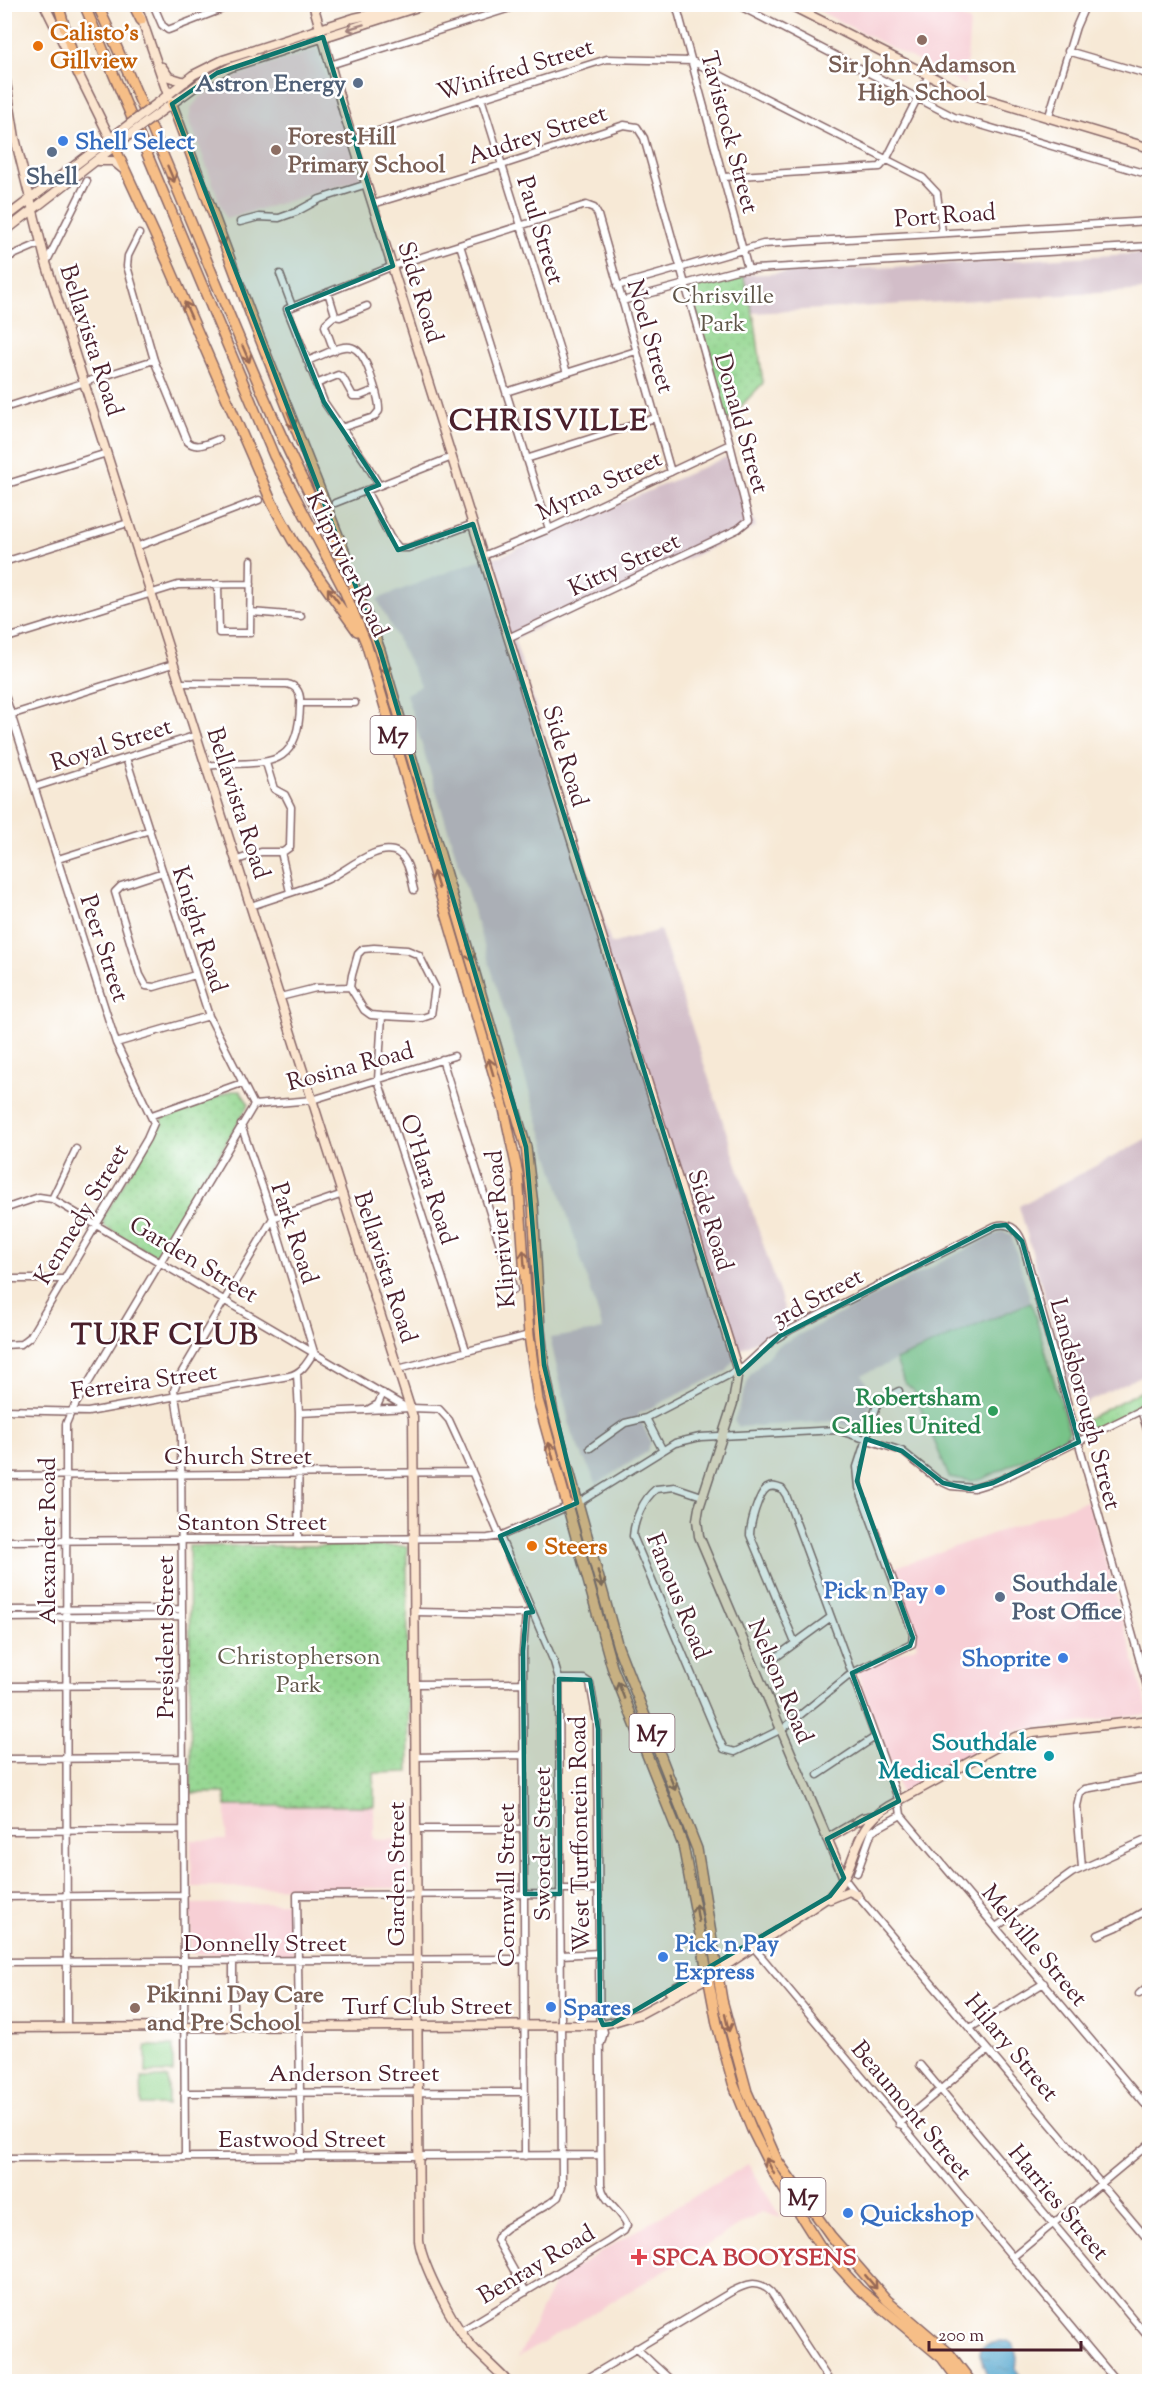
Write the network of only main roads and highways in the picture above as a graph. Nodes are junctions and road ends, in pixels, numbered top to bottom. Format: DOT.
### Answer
graph roads {
  1 [pos="58,4"];
  2 [pos="84,4"];
  3 [pos="97,4"];
  4 [pos="135,4"];
  5 [pos="141,20"];
  6 [pos="78,73"];
  7 [pos="170,100"];
  8 [pos="114,148"];
  9 [pos="353,580"];
  10 [pos="366,643"];
  11 [pos="960,2382"];
  12 [pos="971,2382"];
  1 -- 6 [label="main road"];
  2 -- 10 [label="main road, Kliprivier Road / M7"];
  3 -- 9 [label="main road, Kliprivier Road / M7, one-way"];
  4 -- 5 [label="main road"];
  7 -- 9 [label="main road, one-way"];
  10 -- 8 [label="main road, one-way"];
  9 -- 12 [label="main road, Kliprivier Road / M7, one-way"];
  11 -- 10 [label="main road, Kliprivier Road / M7, one-way"];
}
